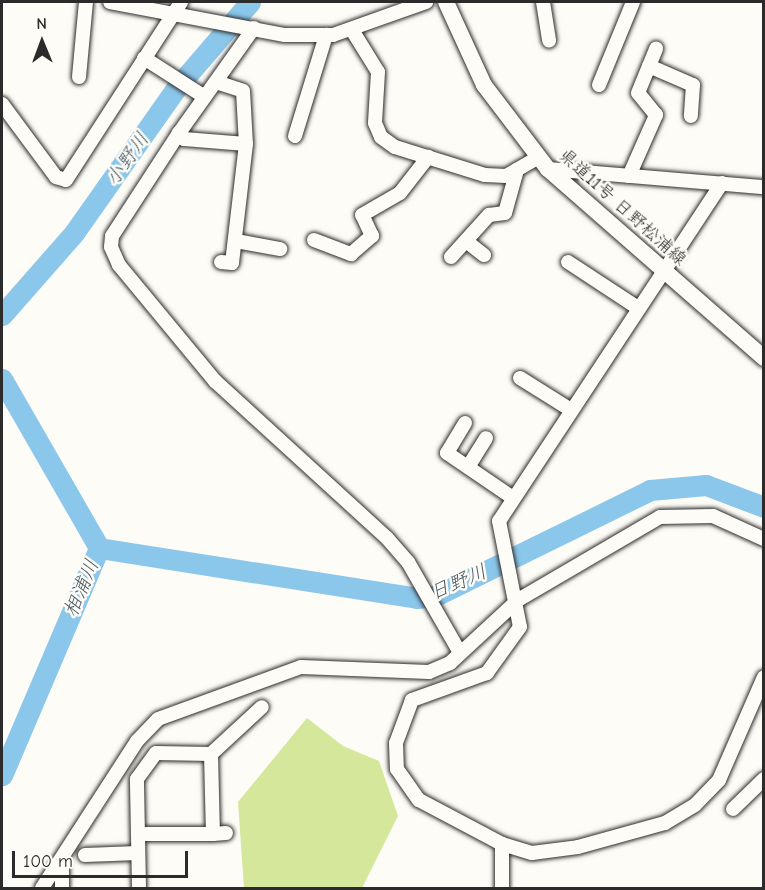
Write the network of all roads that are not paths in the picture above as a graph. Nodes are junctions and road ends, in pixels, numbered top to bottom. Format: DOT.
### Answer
graph roads {
  1 [pos="86,2"];
  2 [pos="110,2"];
  3 [pos="426,2"];
  4 [pos="446,2"];
  5 [pos="543,2"];
  6 [pos="633,2"];
  7 [pos="177,9"];
  8 [pos="251,28"];
  9 [pos="352,30"];
  10 [pos="326,35"];
  11 [pos="549,41"];
  12 [pos="656,50"];
  13 [pos="144,59"];
  14 [pos="650,66"];
  15 [pos="79,77"];
  16 [pos="216,82"];
  17 [pos="599,85"];
  18 [pos="205,96"];
  19 [pos="2,104"];
  20 [pos="691,116"];
  21 [pos="179,133"];
  22 [pos="295,136"];
  23 [pos="246,144"];
  24 [pos="428,157"];
  25 [pos="543,163"];
  26 [pos="517,171"];
  27 [pos="629,176"];
  28 [pos="722,183"];
  29 [pos="764,187"];
  30 [pos="496,214"];
  31 [pos="513,224"];
  32 [pos="314,240"];
  33 [pos="236,241"];
  34 [pos="466,241"];
  35 [pos="280,249"];
  36 [pos="484,255"];
  37 [pos="452,257"];
  38 [pos="221,262"];
  39 [pos="568,262"];
  40 [pos="663,272"];
  41 [pos="638,308"];
  42 [pos="764,358"];
  43 [pos="520,378"];
  44 [pos="571,410"];
  45 [pos="465,423"];
  46 [pos="486,438"];
  47 [pos="468,468"];
  48 [pos="513,498"];
  49 [pos="764,539"];
  50 [pos="516,595"];
  51 [pos="459,651"];
  52 [pos="764,677"];
  53 [pos="262,707"];
  54 [pos="212,754"];
  55 [pos="764,778"];
  56 [pos="733,809"];
  57 [pos="138,834"];
  58 [pos="502,844"];
  59 [pos="138,853"];
  60 [pos="85,855"];
  61 [pos="62,859"];
  62 [pos="42,888"];
  63 [pos="62,888"];
  64 [pos="139,888"];
  65 [pos="502,888"];
  1 -- 15 [label="street"];
  2 -- 7 [label="street"];
  3 -- 9 [label="street"];
  4 -- 25 [label="main road, 県道11号 日野松浦線"];
  5 -- 11 [label="street"];
  6 -- 17 [label="street"];
  7 -- 8 [label="street"];
  7 -- 13 [label="street"];
  8 -- 10 [label="street"];
  8 -- 16 [label="street"];
  9 -- 10 [label="street"];
  9 -- 24 [label="street"];
  10 -- 22 [label="street"];
  12 -- 14 [label="street"];
  13 -- 18 [label="street"];
  13 -- 19 [label="street"];
  14 -- 20 [label="street"];
  14 -- 27 [label="street"];
  16 -- 18 [label="street"];
  16 -- 23 [label="street"];
  18 -- 21 [label="street"];
  21 -- 23 [label="street"];
  21 -- 51 [label="street"];
  23 -- 33 [label="street"];
  24 -- 26 [label="street"];
  24 -- 32 [label="street"];
  25 -- 26 [label="street"];
  25 -- 27 [label="street"];
  25 -- 40 [label="main road, 県道11号 日野松浦線"];
  26 -- 30 [label="street"];
  27 -- 28 [label="street"];
  28 -- 29 [label="street"];
  28 -- 40 [label="street"];
  30 -- 31 [label="street"];
  30 -- 34 [label="street"];
  33 -- 35 [label="street"];
  33 -- 38 [label="street"];
  34 -- 36 [label="street"];
  34 -- 37 [label="street"];
  39 -- 41 [label="street"];
  40 -- 41 [label="street"];
  40 -- 42 [label="main road, 県道11号 日野松浦線"];
  41 -- 44 [label="street"];
  43 -- 44 [label="street"];
  44 -- 48 [label="street"];
  45 -- 47 [label="street"];
  46 -- 47 [label="street"];
  47 -- 48 [label="street"];
  48 -- 50 [label="street"];
  49 -- 50 [label="street"];
  50 -- 51 [label="street"];
  50 -- 58 [label="street"];
  51 -- 61 [label="street"];
  52 -- 58 [label="street"];
  53 -- 54 [label="street"];
  54 -- 57 [label="street"];
  54 -- 57 [label="street"];
  55 -- 56 [label="street"];
  57 -- 59 [label="street"];
  58 -- 65 [label="street"];
  59 -- 60 [label="street"];
  59 -- 64 [label="street"];
  61 -- 62 [label="street"];
  61 -- 63 [label="street"];
}
